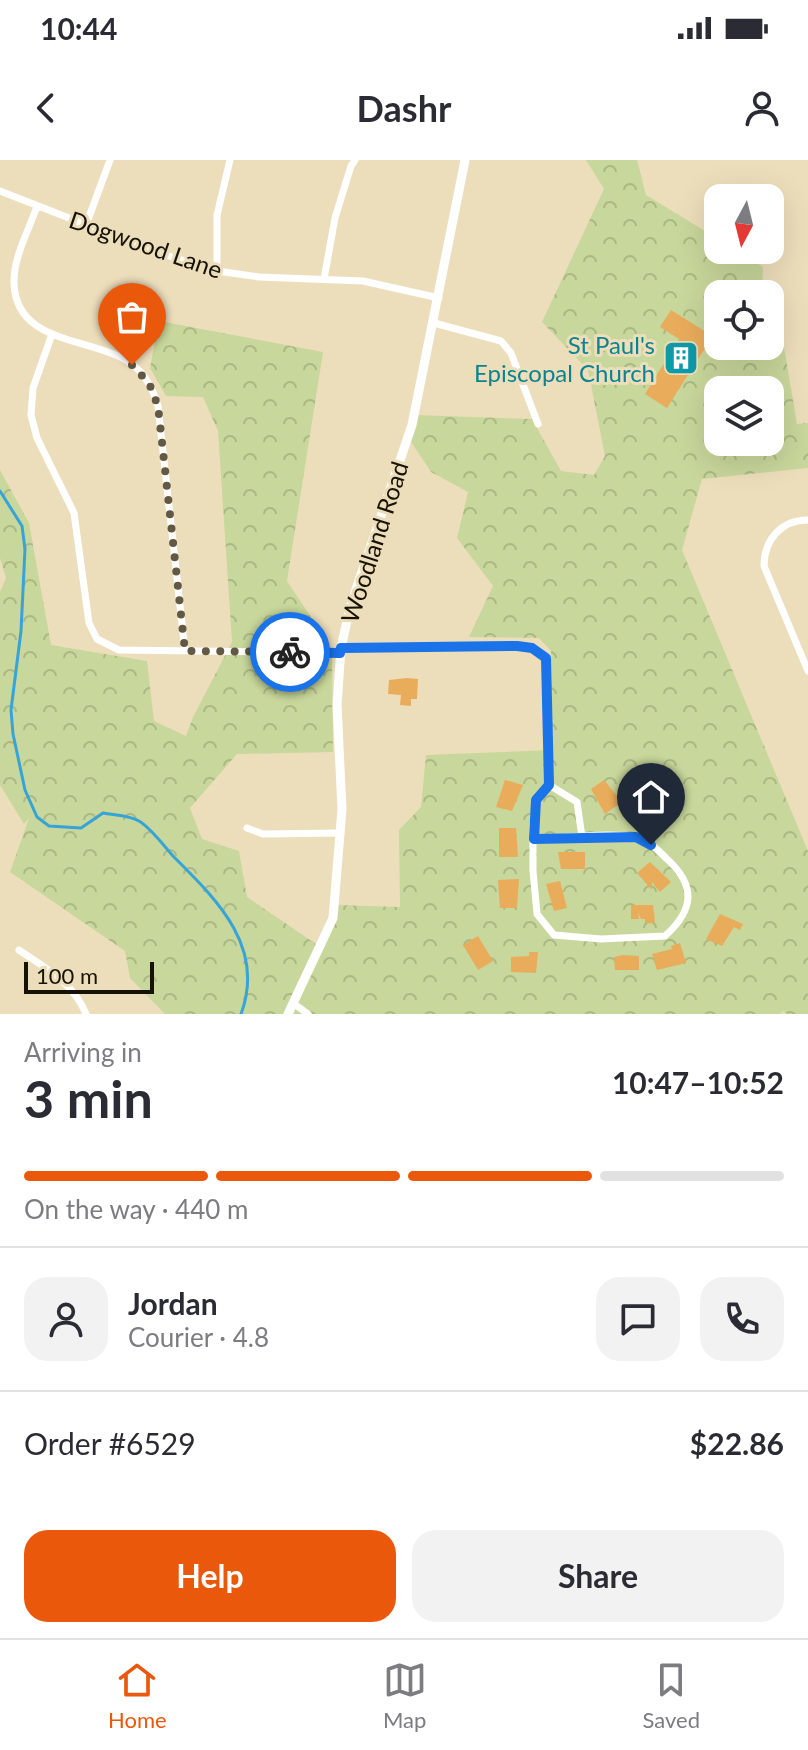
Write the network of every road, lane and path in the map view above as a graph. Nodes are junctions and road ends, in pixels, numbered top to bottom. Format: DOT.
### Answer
graph roads {
  1 [pos="110,160"];
  2 [pos="230,160"];
  3 [pos="355,160"];
  4 [pos="465,160"];
  5 [pos="0,191"];
  6 [pos="37,206"];
  7 [pos="86,225"];
  8 [pos="217,271"];
  9 [pos="324,279"];
  10 [pos="439,298"];
  11 [pos="434,323"];
  12 [pos="52,334"];
  13 [pos="538,424"];
  14 [pos="808,520"];
  15 [pos="340,650"];
  16 [pos="185,651"];
  17 [pos="808,671"];
  18 [pos="549,785"];
  19 [pos="247,828"];
  20 [pos="341,833"];
  21 [pos="582,837"];
  22 [pos="534,839"];
  23 [pos="19,950"];
  24 [pos="293,1003"];
  25 [pos="86,1014"];
  26 [pos="288,1014"];
  27 [pos="308,1014"];
  1 -- 7 [label="street"];
  2 -- 8 [label="street"];
  3 -- 9 [label="street"];
  4 -- 10 [label="street, Woodland Road"];
  5 -- 6 [label="street, Dogwood Lane"];
  6 -- 7 [label="street, Dogwood Lane"];
  6 -- 12 [label="street"];
  7 -- 8 [label="street, Dogwood Lane"];
  8 -- 9 [label="street, Dogwood Lane"];
  9 -- 10 [label="street, Dogwood Lane"];
  10 -- 11 [label="street, Woodland Road"];
  11 -- 13 [label="street"];
  11 -- 15 [label="street, Woodland Road"];
  12 -- 16 [label="street"];
  12 -- 16 [label="street"];
  14 -- 17 [label="street"];
  15 -- 16 [label="street"];
  15 -- 18 [label="street"];
  15 -- 20 [label="street, Woodland Road"];
  18 -- 21 [label="street"];
  18 -- 22 [label="street"];
  19 -- 20 [label="street"];
  20 -- 24 [label="street, Woodland Road"];
  21 -- 22 [label="street"];
  21 -- 22 [label="street"];
  23 -- 25 [label="street"];
  24 -- 26 [label="street, Woodland Road"];
  24 -- 27 [label="street"];
}
